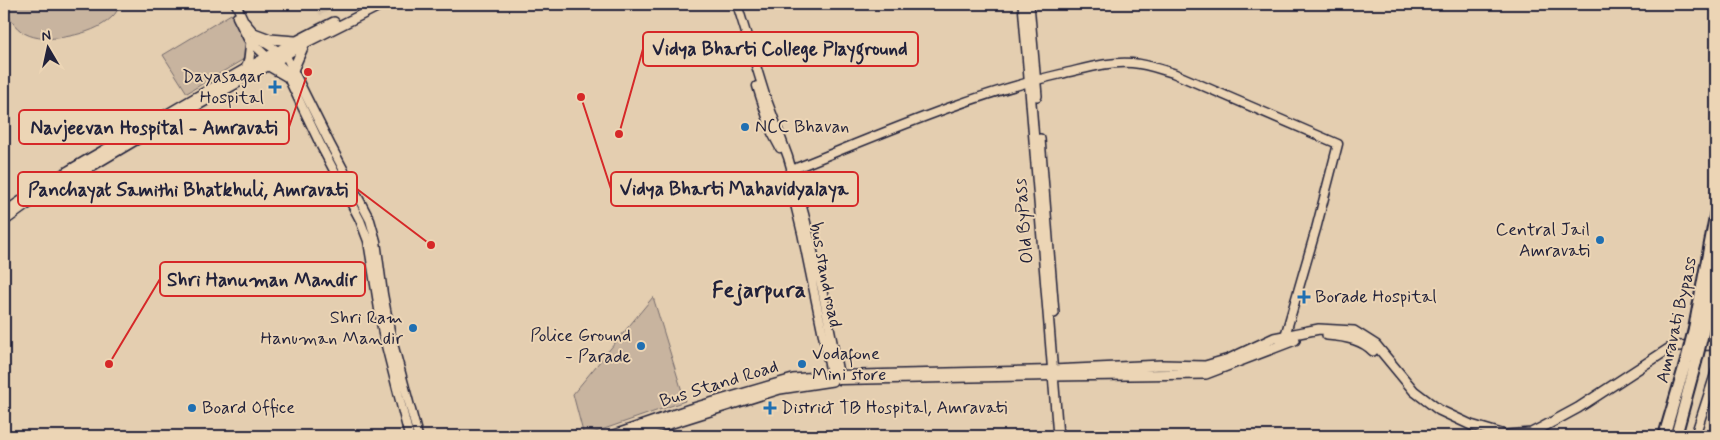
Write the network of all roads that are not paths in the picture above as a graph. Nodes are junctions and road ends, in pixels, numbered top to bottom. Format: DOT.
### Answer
graph roads {
  1 [pos="231,4"];
  2 [pos="236,4"];
  3 [pos="370,4"];
  4 [pos="383,4"];
  5 [pos="732,4"];
  6 [pos="737,4"];
  7 [pos="1023,4"];
  8 [pos="1029,4"];
  9 [pos="253,37"];
  10 [pos="295,42"];
  11 [pos="306,43"];
  12 [pos="282,54"];
  13 [pos="270,61"];
  14 [pos="246,68"];
  15 [pos="290,73"];
  16 [pos="1033,81"];
  17 [pos="791,170"];
  18 [pos="1716,210"];
  19 [pos="4,213"];
  20 [pos="4,221"];
  21 [pos="1716,256"];
  22 [pos="1698,331"];
  23 [pos="1285,336"];
  24 [pos="1716,345"];
  25 [pos="1691,362"];
  26 [pos="1716,371"];
  27 [pos="1056,373"];
  28 [pos="836,378"];
  29 [pos="1532,434"];
  30 [pos="409,436"];
  31 [pos="418,436"];
  32 [pos="611,436"];
  33 [pos="631,436"];
  34 [pos="1058,436"];
  35 [pos="1063,436"];
  36 [pos="1490,436"];
  37 [pos="1664,436"];
  38 [pos="1676,436"];
  39 [pos="1695,436"];
  1 -- 9 [label="street"];
  2 -- 9 [label="street"];
  3 -- 10 [label="main road"];
  4 -- 11 [label="main road"];
  5 -- 28 [label="street, bus stand road"];
  6 -- 17 [label="street, bus stand road"];
  7 -- 16 [label="main road, Old ByPass"];
  8 -- 16 [label="main road"];
  9 -- 10 [label="main road"];
  9 -- 12 [label="street"];
  9 -- 13 [label="street"];
  9 -- 14 [label="main road"];
  10 -- 12 [label="main road"];
  11 -- 12 [label="main road"];
  11 -- 15 [label="main road"];
  12 -- 13 [label="main road"];
  12 -- 15 [label="street"];
  13 -- 14 [label="main road"];
  13 -- 15 [label="main road"];
  13 -- 20 [label="main road"];
  14 -- 19 [label="main road"];
  15 -- 30 [label="street"];
  15 -- 31 [label="street"];
  16 -- 17 [label="street"];
  16 -- 23 [label="street"];
  16 -- 27 [label="main road, Old ByPass"];
  17 -- 28 [label="street, bus stand road"];
  18 -- 22 [label="highway, Amravati Bypass"];
  21 -- 22 [label="highway, Amravati Bypass"];
  22 -- 25 [label="highway, Amravati Bypass, bridge"];
  23 -- 27 [label="main road"];
  23 -- 29 [label="main road"];
  24 -- 29 [label="main road"];
  25 -- 37 [label="highway, Amravati Bypass"];
  25 -- 38 [label="highway, Amravati Bypass"];
  26 -- 39 [label="street"];
  27 -- 28 [label="street"];
  27 -- 34 [label="main road, Old ByPass"];
  27 -- 35 [label="main road"];
  27 -- 36 [label="main road"];
  28 -- 32 [label="main road, Bus Stand Road"];
  28 -- 33 [label="main road, Bus Stand Road"];
}
